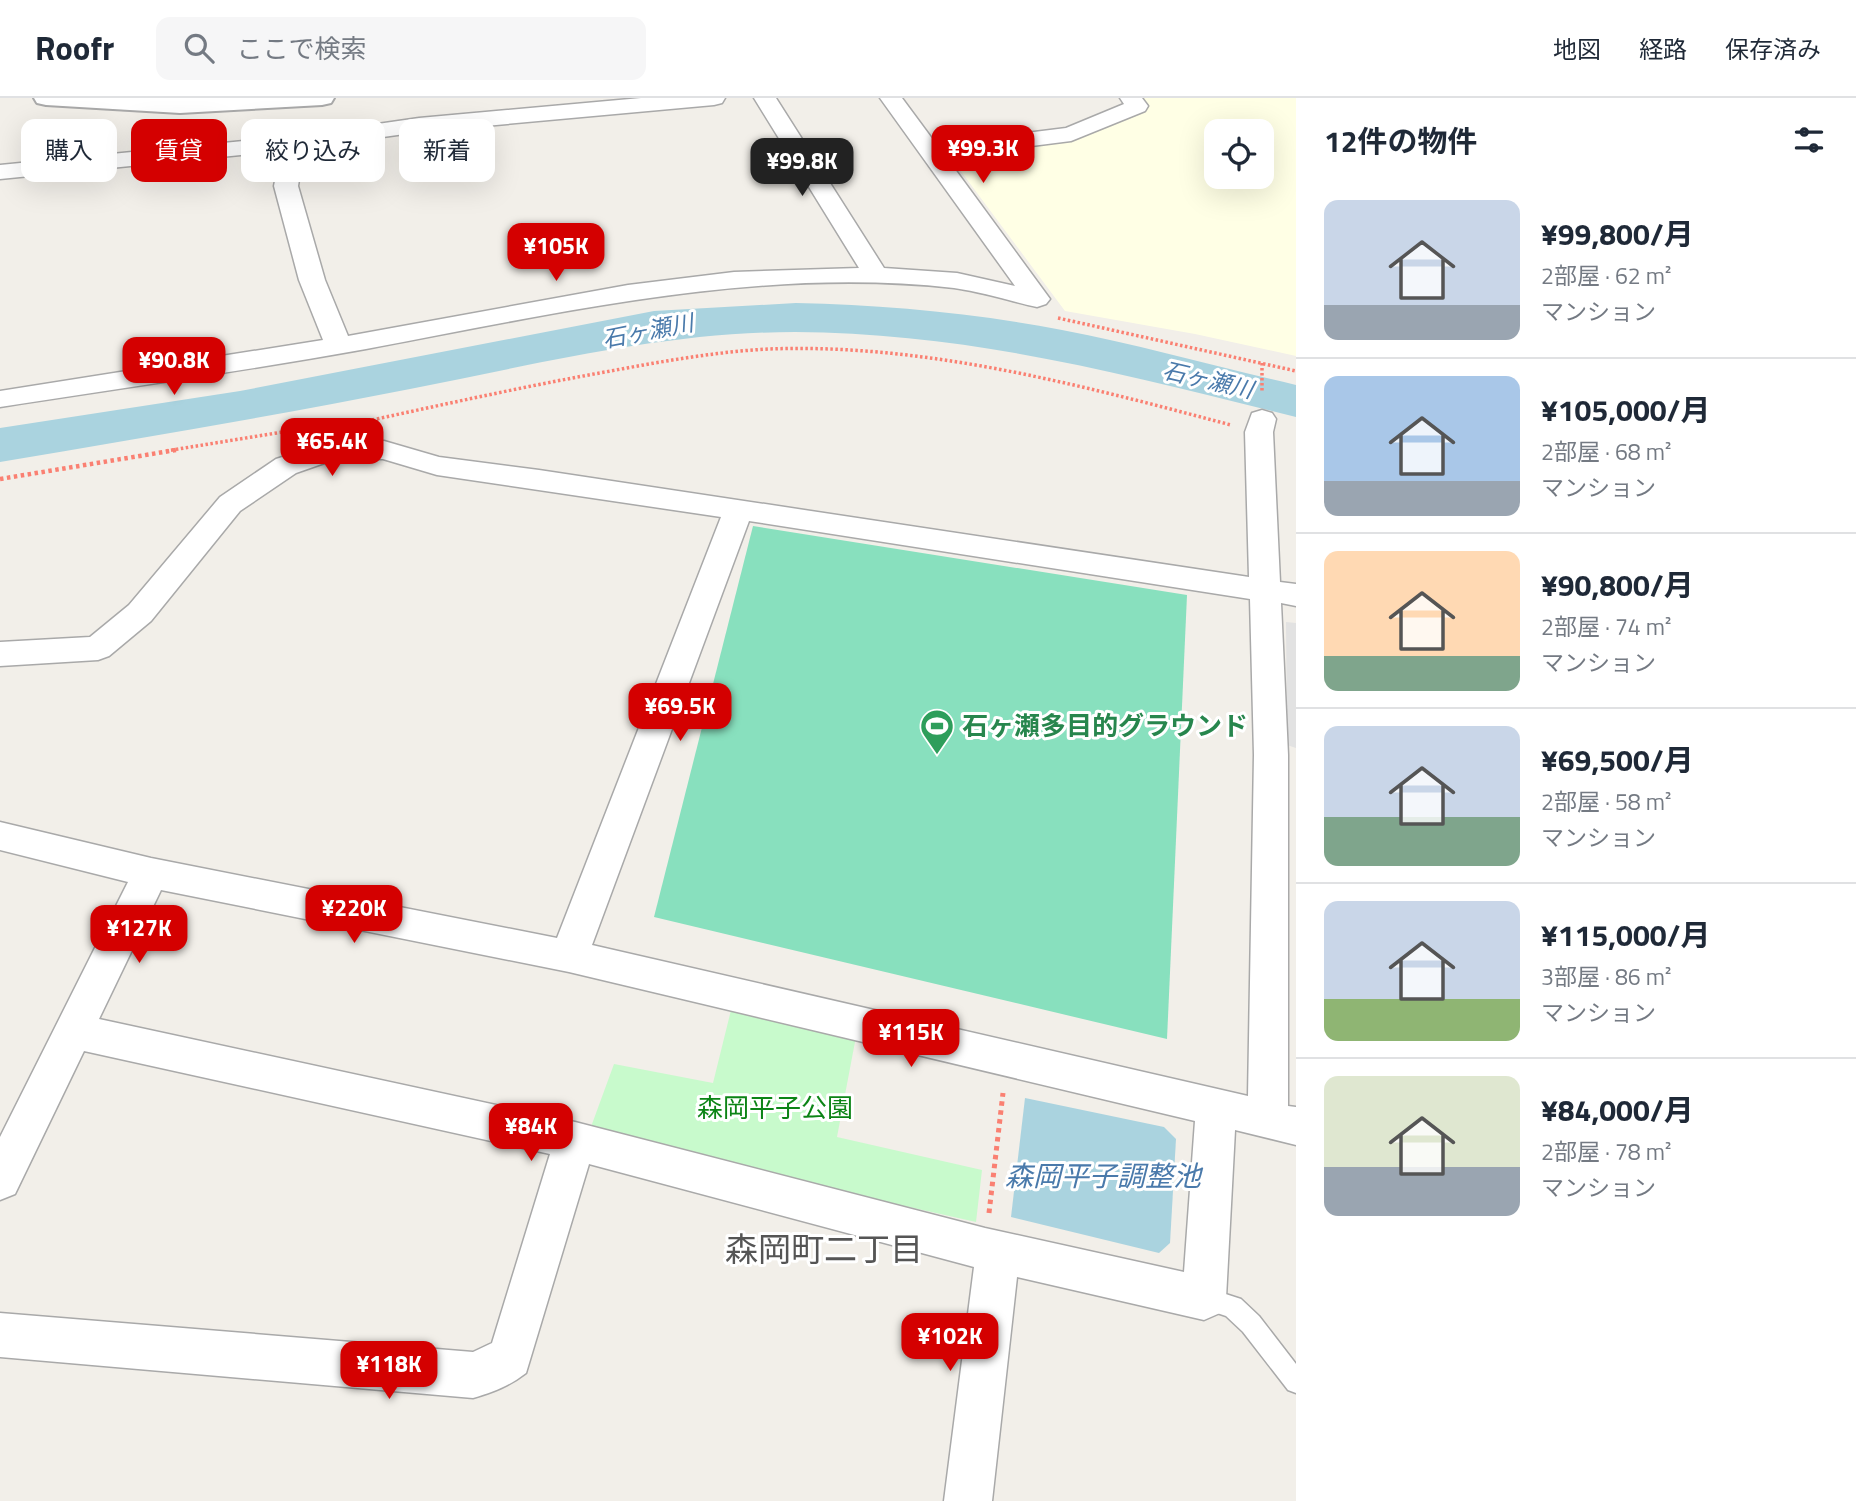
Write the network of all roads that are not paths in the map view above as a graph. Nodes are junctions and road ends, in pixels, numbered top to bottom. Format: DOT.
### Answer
graph roads {
  1 [pos="46,98"];
  2 [pos="322,98"];
  3 [pos="714,98"];
  4 [pos="765,98"];
  5 [pos="891,98"];
  6 [pos="1131,98"];
  7 [pos="385,130"];
  8 [pos="241,148"];
  9 [pos="931,152"];
  10 [pos="0,172"];
  11 [pos="287,182"];
  12 [pos="876,275"];
  13 [pos="340,346"];
  14 [pos="0,400"];
  15 [pos="1260,426"];
  16 [pos="738,510"];
  17 [pos="1280,593"];
  18 [pos="0,654"];
  19 [pos="0,836"];
  20 [pos="151,873"];
  21 [pos="569,956"];
  22 [pos="73,1031"];
  23 [pos="1216,1108"];
  24 [pos="1282,1123"];
  25 [pos="575,1141"];
  26 [pos="0,1180"];
  27 [pos="991,1251"];
  28 [pos="1204,1298"];
  29 [pos="0,1335"];
  30 [pos="1296,1382"];
  31 [pos="968,1501"];
  1 -- 2 [label="street"];
  3 -- 7 [label="street"];
  4 -- 12 [label="street"];
  5 -- 9 [label="street"];
  6 -- 9 [label="street"];
  8 -- 10 [label="street"];
  9 -- 12 [label="street"];
  11 -- 13 [label="street"];
  12 -- 13 [label="street"];
  13 -- 14 [label="street"];
  15 -- 17 [label="street"];
  16 -- 17 [label="street"];
  16 -- 18 [label="street"];
  16 -- 21 [label="street"];
  17 -- 24 [label="street"];
  19 -- 20 [label="street"];
  20 -- 21 [label="street"];
  20 -- 22 [label="street"];
  21 -- 23 [label="street"];
  22 -- 25 [label="street"];
  22 -- 26 [label="street"];
  23 -- 24 [label="street"];
  23 -- 28 [label="street"];
  25 -- 27 [label="street"];
  25 -- 29 [label="street"];
  27 -- 28 [label="street"];
  27 -- 31 [label="street"];
  28 -- 30 [label="lane"];
}
